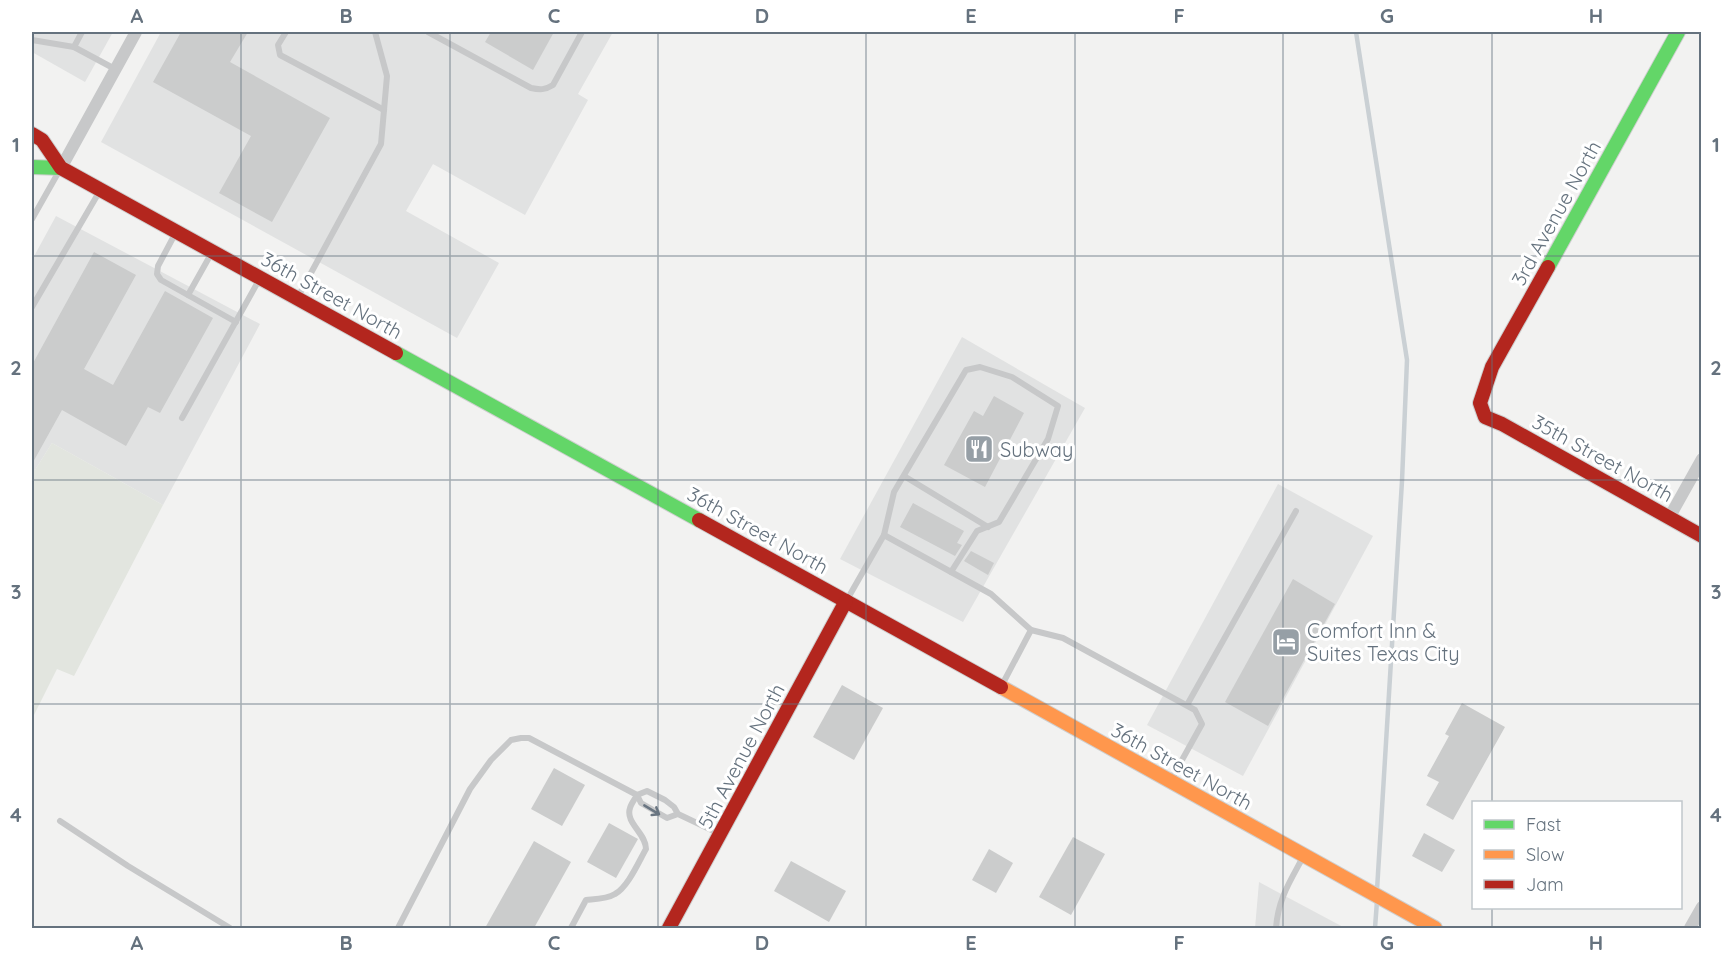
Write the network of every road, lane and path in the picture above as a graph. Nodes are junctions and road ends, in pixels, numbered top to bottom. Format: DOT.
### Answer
graph roads {
  1 [pos="82,32"];
  2 [pos="136,32"];
  3 [pos="286,32"];
  4 [pos="375,32"];
  5 [pos="428,32"];
  6 [pos="582,32"];
  7 [pos="1678,32"];
  8 [pos="32,40"];
  9 [pos="74,47"];
  10 [pos="115,69"];
  11 [pos="384,110"];
  12 [pos="32,134"];
  13 [pos="32,167"];
  14 [pos="61,168"];
  15 [pos="100,190"];
  16 [pos="32,219"];
  17 [pos="177,232"];
  18 [pos="212,252"];
  19 [pos="261,278"];
  20 [pos="188,295"];
  21 [pos="297,298"];
  22 [pos="32,307"];
  23 [pos="236,322"];
  24 [pos="1485,417"];
  25 [pos="182,418"];
  26 [pos="1701,459"];
  27 [pos="904,476"];
  28 [pos="1296,511"];
  29 [pos="1669,518"];
  30 [pos="988,527"];
  31 [pos="884,535"];
  32 [pos="1701,536"];
  33 [pos="951,572"];
  34 [pos="846,601"];
  35 [pos="1031,630"];
  36 [pos="1000,687"];
  37 [pos="1187,705"];
  38 [pos="1170,782"];
  39 [pos="638,795"];
  40 [pos="678,814"];
  41 [pos="60,821"];
  42 [pos="721,834"];
  43 [pos="1304,855"];
  44 [pos="1701,907"];
  45 [pos="230,928"];
  46 [pos="398,928"];
  47 [pos="571,928"];
  48 [pos="669,928"];
  49 [pos="1276,928"];
  50 [pos="1435,928"];
  51 [pos="1690,928"];
  1 -- 9 [label="lane"];
  2 -- 10 [label="street"];
  3 -- 11 [label="lane"];
  4 -- 11 [label="lane"];
  5 -- 6 [label="lane"];
  7 -- 24 [label="main road, 3rd Avenue North"];
  8 -- 9 [label="lane"];
  9 -- 10 [label="lane"];
  10 -- 14 [label="street"];
  11 -- 21 [label="lane"];
  12 -- 14 [label="main road"];
  13 -- 14 [label="main road"];
  14 -- 15 [label="main road, 36th Street North"];
  14 -- 16 [label="lane"];
  15 -- 17 [label="main road, 36th Street North"];
  15 -- 22 [label="lane"];
  17 -- 18 [label="main road, 36th Street North"];
  17 -- 20 [label="lane"];
  18 -- 19 [label="main road, 36th Street North"];
  18 -- 20 [label="lane"];
  19 -- 21 [label="main road, 36th Street North"];
  19 -- 23 [label="lane"];
  20 -- 23 [label="lane"];
  21 -- 34 [label="main road, 36th Street North"];
  23 -- 25 [label="lane"];
  24 -- 29 [label="main road, 35th Street North"];
  26 -- 29 [label="street"];
  27 -- 30 [label="lane"];
  27 -- 30 [label="lane"];
  27 -- 31 [label="lane"];
  28 -- 37 [label="lane"];
  29 -- 32 [label="main road, 35th Street North"];
  30 -- 33 [label="lane"];
  31 -- 33 [label="lane"];
  31 -- 34 [label="lane"];
  33 -- 35 [label="lane"];
  34 -- 36 [label="main road, 36th Street North"];
  34 -- 42 [label="main road, 5th Avenue North"];
  35 -- 36 [label="lane"];
  35 -- 37 [label="lane"];
  36 -- 38 [label="main road, 36th Street North"];
  37 -- 38 [label="lane"];
  38 -- 43 [label="main road, 36th Street North"];
  39 -- 40 [label="lane"];
  39 -- 40 [label="lane, one-way"];
  39 -- 46 [label="lane"];
  39 -- 47 [label="lane"];
  40 -- 42 [label="lane"];
  41 -- 45 [label="lane"];
  42 -- 48 [label="main road, 5th Avenue North"];
  43 -- 49 [label="lane"];
  43 -- 50 [label="main road, 36th Street North"];
  44 -- 51 [label="street"];
}
